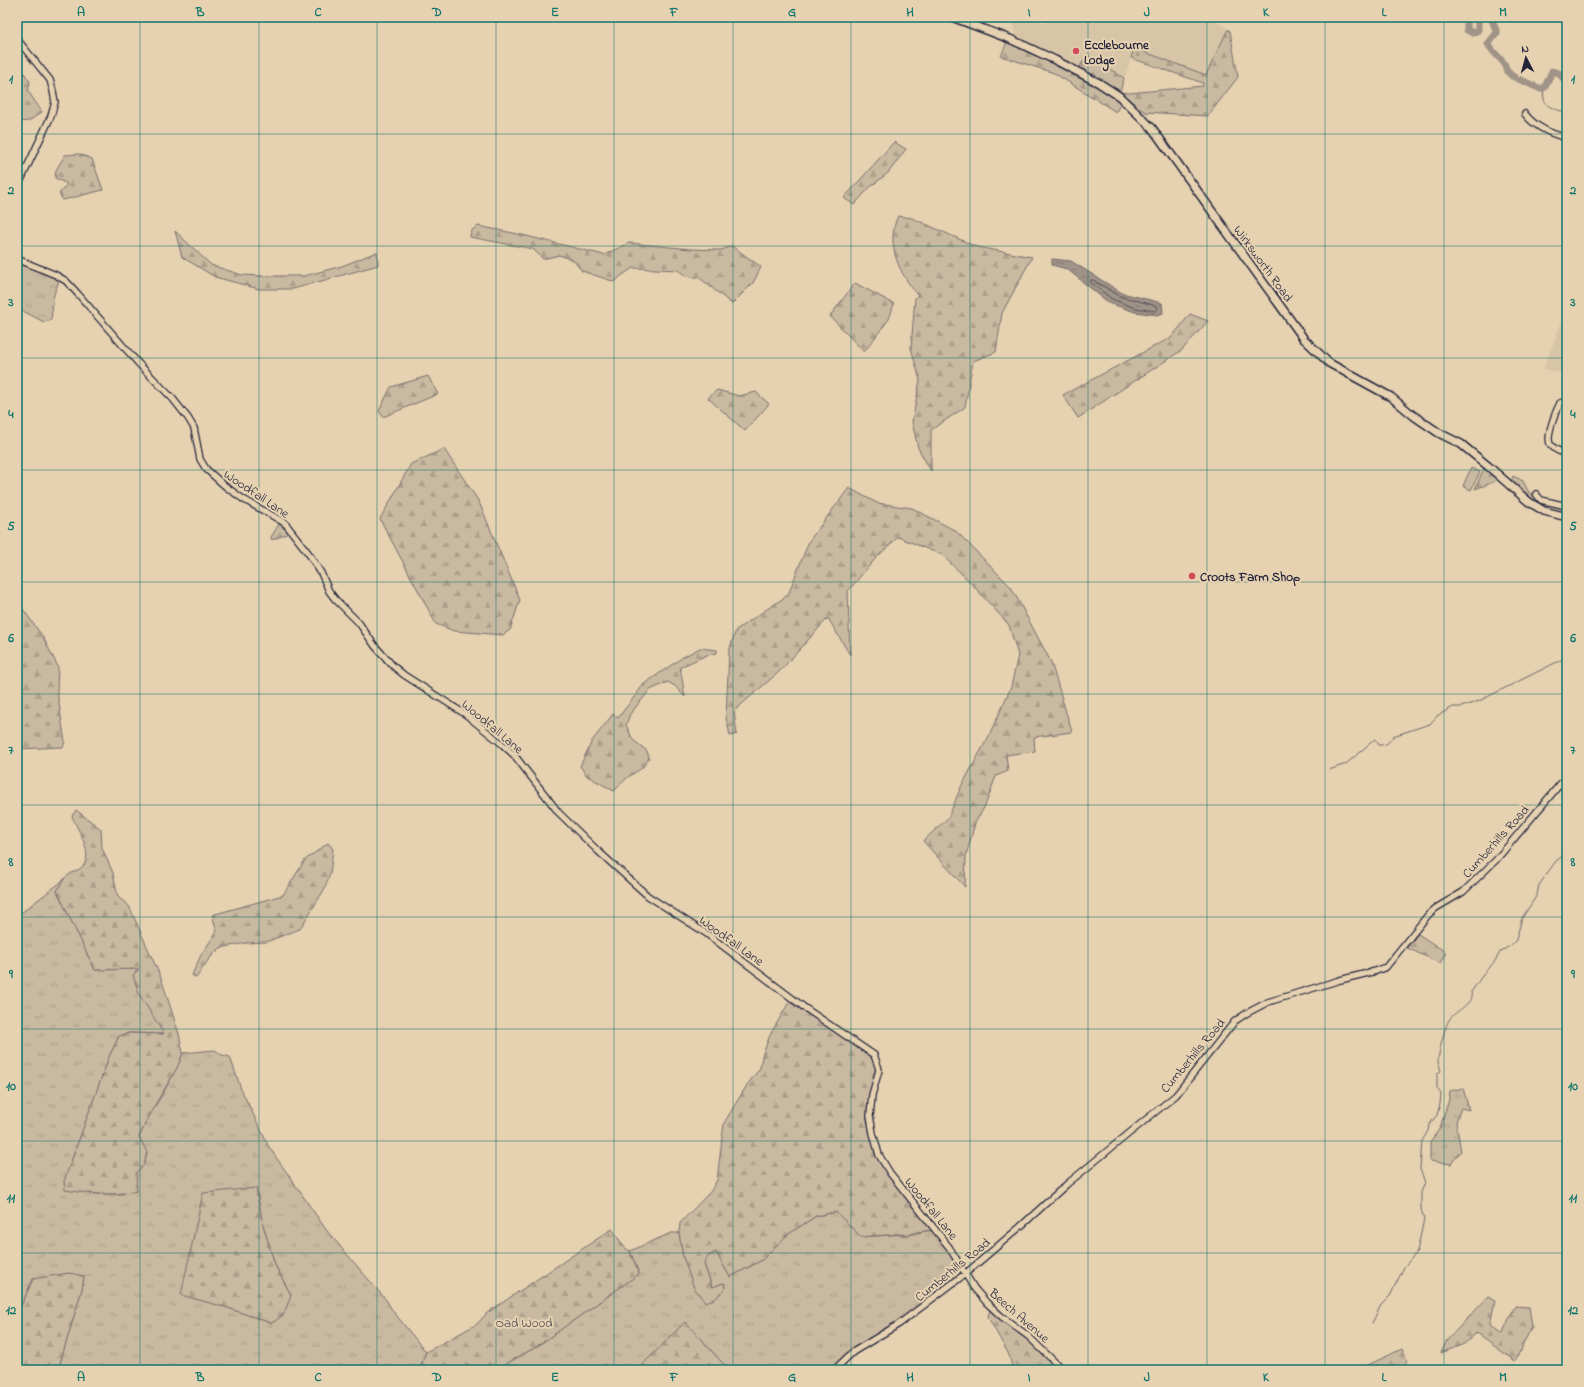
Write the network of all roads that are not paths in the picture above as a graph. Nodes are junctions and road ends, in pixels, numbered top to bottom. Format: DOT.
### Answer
graph roads {
  1 [pos="952,17"];
  2 [pos="17,39"];
  3 [pos="1525,114"];
  4 [pos="1567,138"];
  5 [pos="17,184"];
  6 [pos="17,259"];
  7 [pos="1566,401"];
  8 [pos="1567,454"];
  9 [pos="1536,494"];
  10 [pos="1567,506"];
  11 [pos="1567,517"];
  12 [pos="1567,776"];
  13 [pos="965,1274"];
  14 [pos="834,1370"];
  15 [pos="1063,1370"];
  1 -- 11 [label="main road, Wirksworth Road"];
  2 -- 5 [label="street"];
  3 -- 4 [label="street"];
  6 -- 13 [label="street, Woodfall Lane"];
  7 -- 8 [label="street"];
  9 -- 10 [label="street"];
  12 -- 13 [label="street, Cumberhills Road"];
  13 -- 14 [label="street, Cumberhills Road"];
  13 -- 15 [label="street, Beech Avenue"];
}
